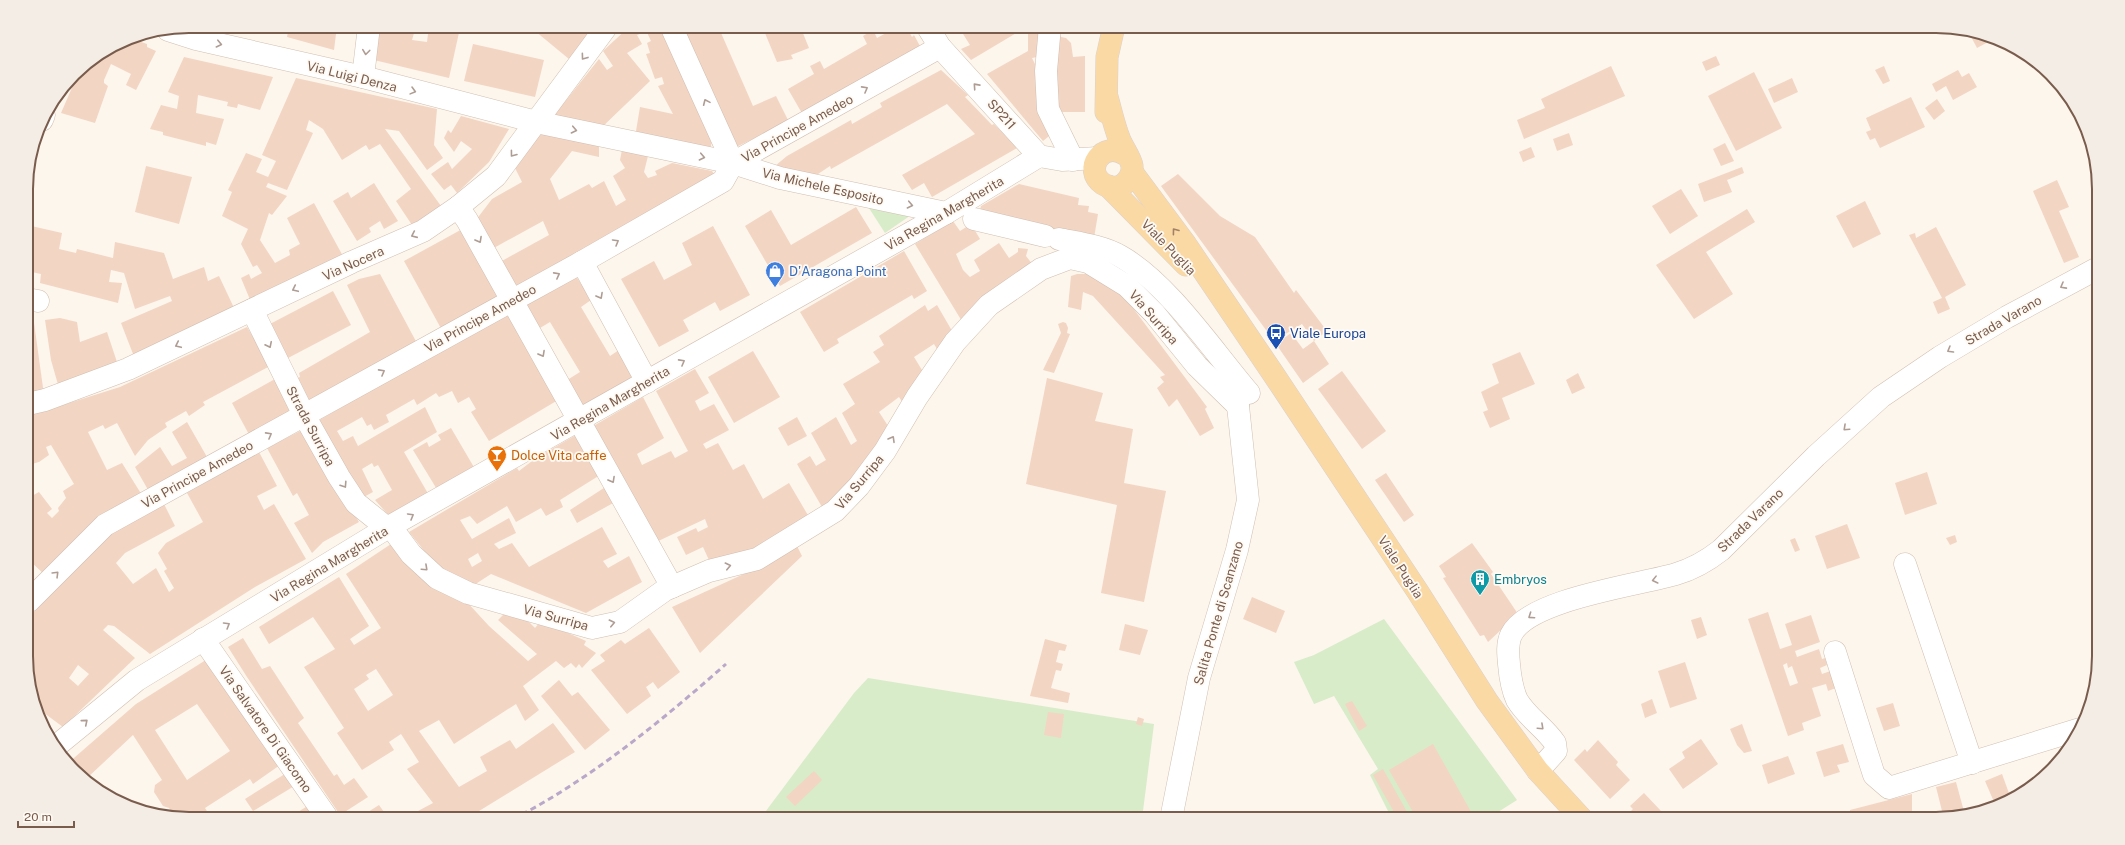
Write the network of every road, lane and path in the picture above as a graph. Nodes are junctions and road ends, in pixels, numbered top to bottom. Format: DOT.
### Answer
graph roads {
  1 [pos="178,33"];
  2 [pos="354,33"];
  3 [pos="367,33"];
  4 [pos="602,33"];
  5 [pos="674,33"];
  6 [pos="931,33"];
  7 [pos="1049,33"];
  8 [pos="1112,33"];
  9 [pos="940,47"];
  10 [pos="355,76"];
  11 [pos="1107,97"];
  12 [pos="536,122"];
  13 [pos="1040,156"];
  14 [pos="1100,156"];
  15 [pos="1073,160"];
  16 [pos="733,163"];
  17 [pos="1129,164"];
  18 [pos="1103,183"];
  19 [pos="458,207"];
  20 [pos="946,213"];
  21 [pos="974,219"];
  22 [pos="1049,236"];
  23 [pos="582,262"];
  24 [pos="1055,264"];
  25 [pos="2092,271"];
  26 [pos="512,300"];
  27 [pos="1228,309"];
  28 [pos="252,310"];
  29 [pos="1274,375"];
  30 [pos="647,382"];
  31 [pos="1244,399"];
  32 [pos="33,403"];
  33 [pos="304,415"];
  34 [pos="580,420"];
  35 [pos="389,528"];
  36 [pos="1906,564"];
  37 [pos="672,587"];
  38 [pos="33,597"];
  39 [pos="203,639"];
  40 [pos="1835,652"];
  41 [pos="2072,731"];
  42 [pos="57,740"];
  43 [pos="1972,763"];
  44 [pos="1538,771"];
  45 [pos="323,812"];
  46 [pos="1172,812"];
  47 [pos="1576,812"];
  1 -- 10 [label="street, Via Luigi Denza, one-way"];
  2 -- 10 [label="street"];
  3 -- 10 [label="street, one-way"];
  4 -- 12 [label="street, Via Nocera, one-way"];
  16 -- 5 [label="street, one-way"];
  6 -- 9 [label="street, SP211"];
  7 -- 15 [label="street"];
  8 -- 11 [label="main road"];
  13 -- 9 [label="street, SP211, one-way"];
  16 -- 9 [label="street, Via Principe Amedeo, one-way"];
  10 -- 12 [label="street, Via Luigi Denza, one-way"];
  11 -- 14 [label="main road"];
  11 -- 17 [label="main road, Viale Puglia"];
  12 -- 16 [label="street, Via Michele Esposito, one-way"];
  12 -- 19 [label="street, Via Nocera, one-way"];
  13 -- 15 [label="street"];
  13 -- 18 [label="street"];
  13 -- 20 [label="street, Via Regina Margherita"];
  14 -- 15 [label="street"];
  14 -- 17 [label="main road"];
  14 -- 18 [label="main road"];
  16 -- 20 [label="street, Via Michele Esposito, one-way"];
  23 -- 16 [label="street, Via Principe Amedeo, one-way"];
  17 -- 18 [label="main road"];
  27 -- 17 [label="main road, Viale Puglia, one-way"];
  18 -- 27 [label="main road, Viale Puglia"];
  19 -- 26 [label="street, one-way"];
  19 -- 28 [label="street, Via Nocera, one-way"];
  30 -- 20 [label="street, Via Regina Margherita, one-way"];
  21 -- 22 [label="street"];
  22 -- 24 [label="street"];
  22 -- 31 [label="street"];
  26 -- 23 [label="street, Via Principe Amedeo, one-way"];
  23 -- 30 [label="street, one-way"];
  24 -- 31 [label="street, Via Surripa"];
  37 -- 24 [label="street, Via Surripa, one-way"];
  25 -- 44 [label="street, Strada Varano, one-way"];
  33 -- 26 [label="street, Via Principe Amedeo, one-way"];
  26 -- 34 [label="street, one-way"];
  27 -- 29 [label="main road, Viale Puglia"];
  28 -- 32 [label="street, Via Nocera, one-way"];
  28 -- 33 [label="street, Strada Surripa, one-way"];
  29 -- 31 [label="street"];
  29 -- 44 [label="main road, Viale Puglia"];
  30 -- 34 [label="street, Via Regina Margherita"];
  31 -- 46 [label="street, Salita Ponte di Scanzano"];
  33 -- 35 [label="street, Strada Surripa, one-way"];
  38 -- 33 [label="street, Via Principe Amedeo, one-way"];
  35 -- 34 [label="street, Via Regina Margherita, one-way"];
  34 -- 37 [label="street, one-way"];
  35 -- 37 [label="street, Via Surripa, one-way"];
  39 -- 35 [label="street, Via Regina Margherita, one-way"];
  36 -- 43 [label="street"];
  42 -- 39 [label="street, Via Regina Margherita, one-way"];
  39 -- 45 [label="street, Via Salvatore Di Giacomo"];
  40 -- 43 [label="street"];
  41 -- 43 [label="street"];
  44 -- 47 [label="main road, Viale Puglia"];
}
